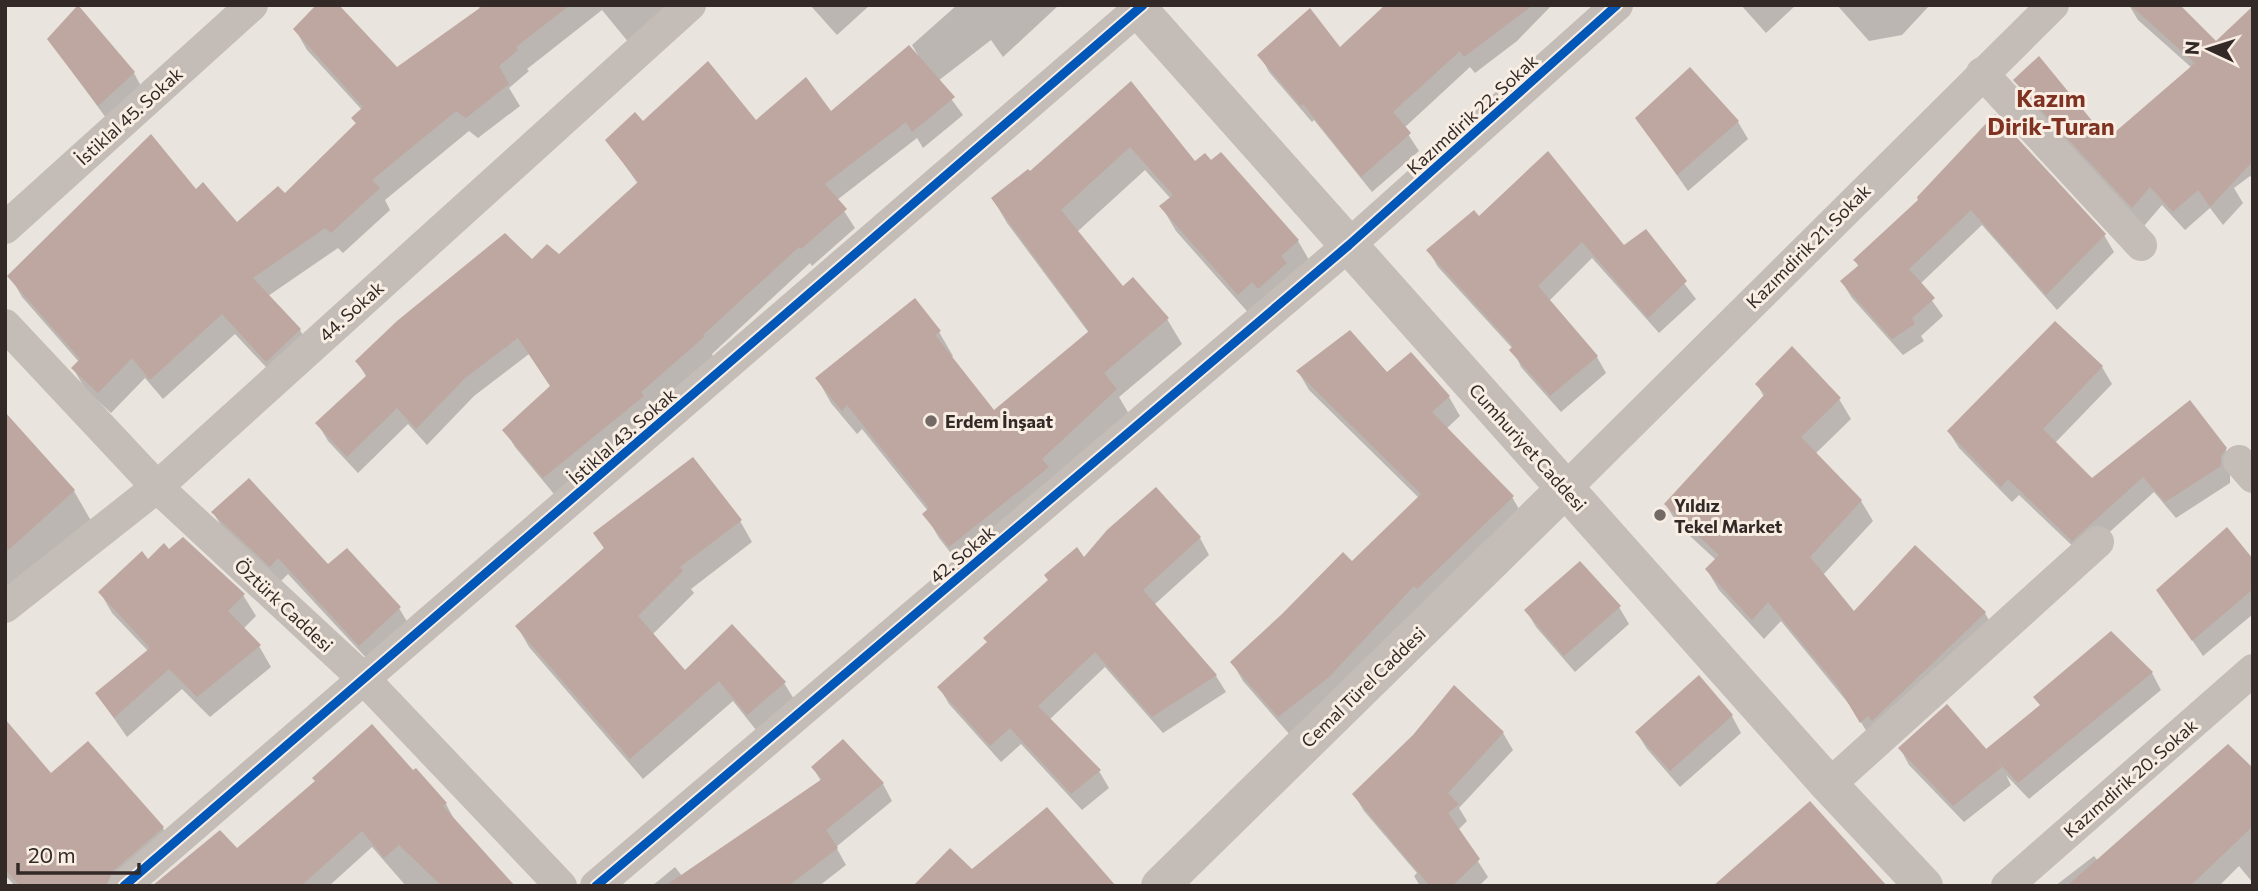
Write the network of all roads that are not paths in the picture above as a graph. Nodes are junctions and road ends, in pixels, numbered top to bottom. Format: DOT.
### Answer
graph roads {
  1 [pos="253,5"];
  2 [pos="690,5"];
  3 [pos="1617,5"];
  4 [pos="2053,5"];
  5 [pos="1139,6"];
  6 [pos="1982,73"];
  7 [pos="5,228"];
  8 [pos="1349,245"];
  9 [pos="2141,245"];
  10 [pos="5,325"];
  11 [pos="157,487"];
  12 [pos="1565,489"];
  13 [pos="2098,542"];
  14 [pos="5,607"];
  15 [pos="2253,670"];
  16 [pos="365,680"];
  17 [pos="1829,785"];
  18 [pos="124,886"];
  19 [pos="561,886"];
  20 [pos="596,886"];
  21 [pos="1160,886"];
  22 [pos="1924,886"];
  23 [pos="2007,886"];
  1 -- 7 [label="street, İstiklal 45. Sokak"];
  2 -- 11 [label="street, 44. Sokak"];
  3 -- 8 [label="street, Kazımdirik 22. Sokak"];
  4 -- 6 [label="street, Kazımdirik 21. Sokak"];
  5 -- 8 [label="street, Cumhuriyet Caddesi"];
  5 -- 16 [label="street, İstiklal 43. Sokak"];
  6 -- 9 [label="street"];
  6 -- 12 [label="street, Kazımdirik 21. Sokak"];
  8 -- 12 [label="street, Cumhuriyet Caddesi"];
  8 -- 20 [label="street, 42. Sokak"];
  10 -- 11 [label="street, Öztürk Caddesi"];
  11 -- 14 [label="street, 44. Sokak"];
  11 -- 16 [label="street, Öztürk Caddesi"];
  12 -- 17 [label="street, Cumhuriyet Caddesi"];
  12 -- 21 [label="street, Cemal Türel Caddesi"];
  13 -- 17 [label="street"];
  15 -- 23 [label="street, Kazımdirik 20. Sokak"];
  16 -- 18 [label="street, İstiklal 43. Sokak"];
  16 -- 19 [label="street, Öztürk Caddesi"];
  17 -- 22 [label="street, Cumhuriyet Caddesi"];
}
